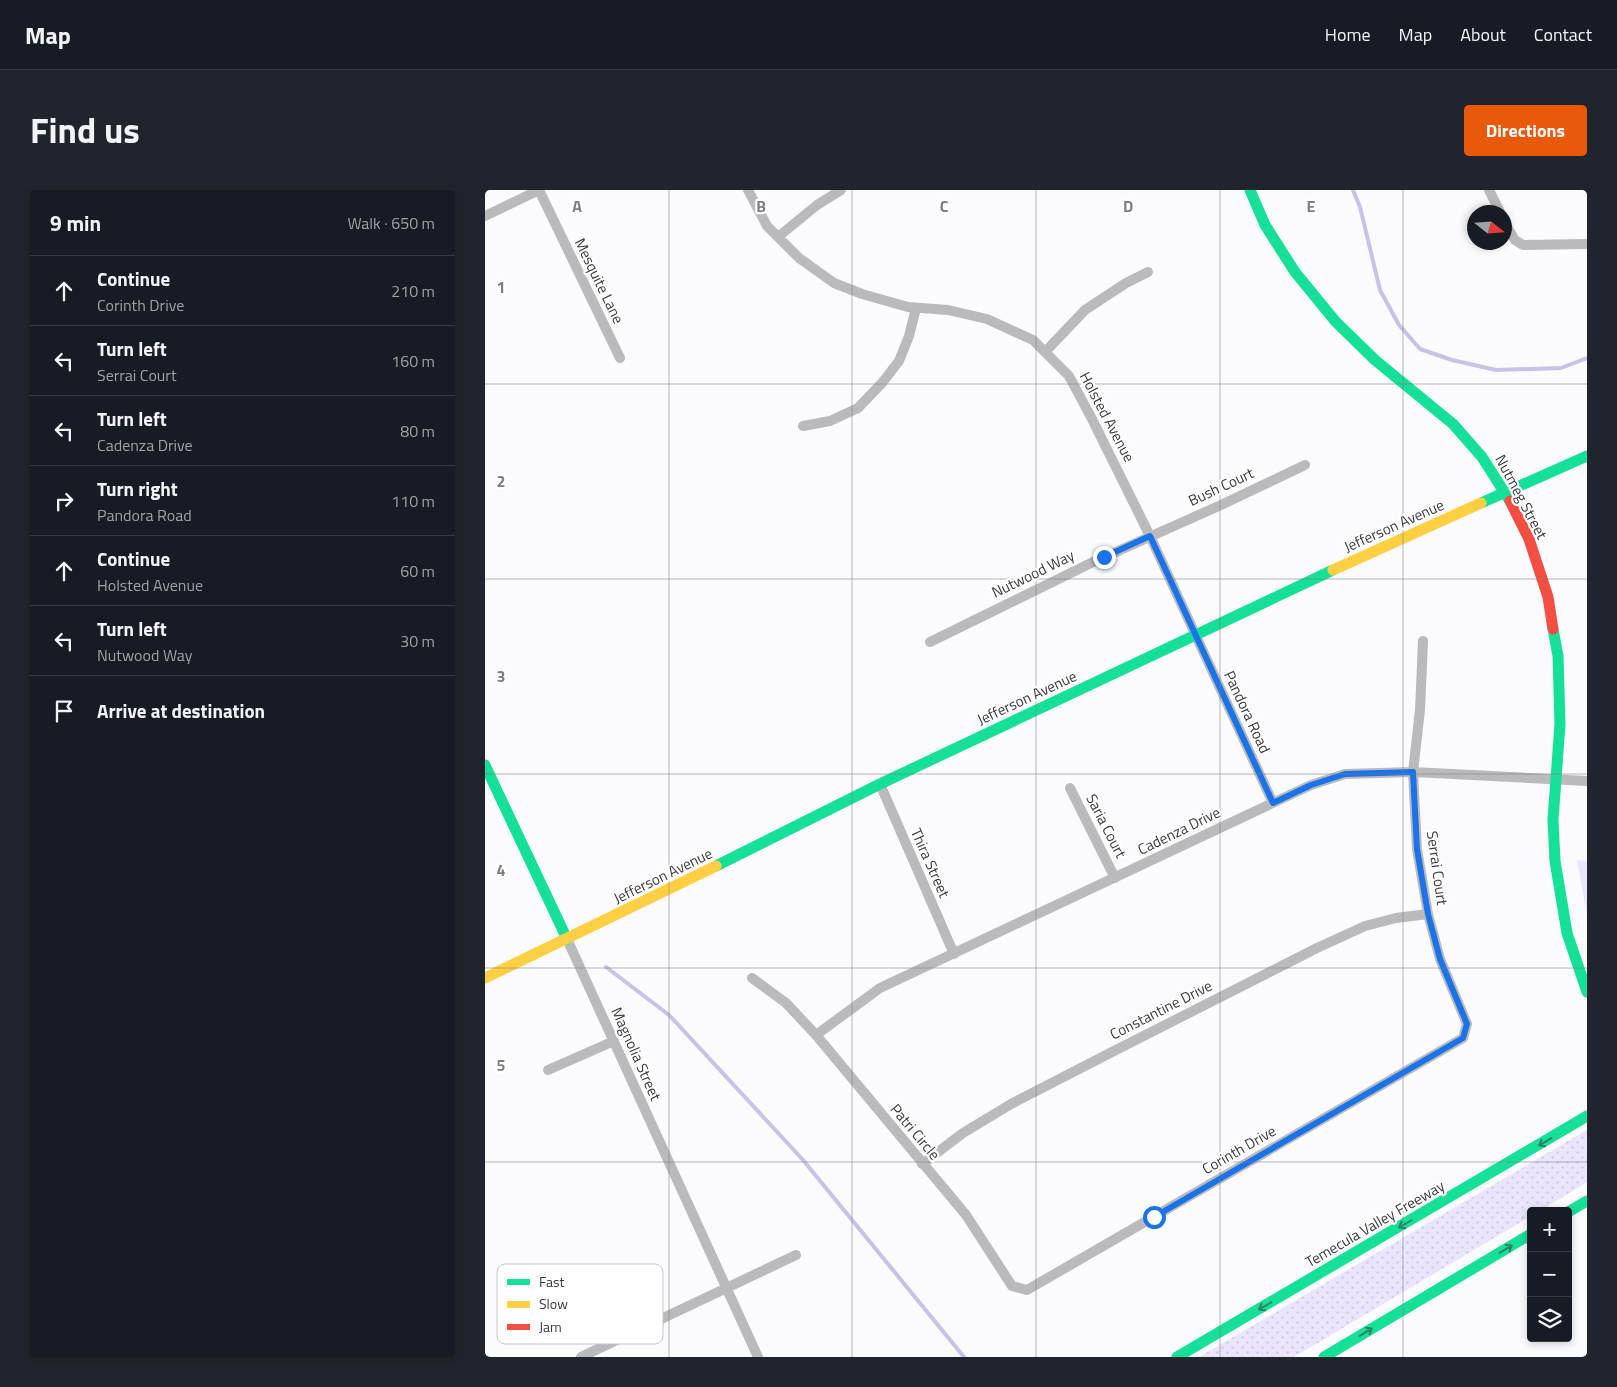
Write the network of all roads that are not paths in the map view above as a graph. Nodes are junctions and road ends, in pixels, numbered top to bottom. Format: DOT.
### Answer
graph roads {
  1 [pos="539,190"];
  2 [pos="748,190"];
  3 [pos="841,190"];
  4 [pos="1250,190"];
  5 [pos="1489,190"];
  6 [pos="1496,205"];
  7 [pos="485,216"];
  8 [pos="1512,235"];
  9 [pos="778,237"];
  10 [pos="1587,244"];
  11 [pos="1148,272"];
  12 [pos="916,308"];
  13 [pos="1045,352"];
  14 [pos="619,358"];
  15 [pos="803,426"];
  16 [pos="1587,456"];
  17 [pos="1305,465"];
  18 [pos="1505,492"];
  19 [pos="1150,536"];
  20 [pos="1195,634"];
  21 [pos="1423,641"];
  22 [pos="930,642"];
  23 [pos="485,765"];
  24 [pos="1413,772"];
  25 [pos="1556,780"];
  26 [pos="489,782"];
  27 [pos="1587,782"];
  28 [pos="879,784"];
  29 [pos="1070,788"];
  30 [pos="1273,803"];
  31 [pos="1115,878"];
  32 [pos="1428,914"];
  33 [pos="567,939"];
  34 [pos="954,954"];
  35 [pos="485,978"];
  36 [pos="752,978"];
  37 [pos="1587,992"];
  38 [pos="815,1035"];
  39 [pos="614,1041"];
  40 [pos="1442,1050"];
  41 [pos="548,1070"];
  42 [pos="1587,1116"];
  43 [pos="922,1164"];
  44 [pos="1587,1201"];
  45 [pos="1572,1210"];
  46 [pos="1527,1236"];
  47 [pos="796,1255"];
  48 [pos="1052,1276"];
  49 [pos="725,1287"];
  50 [pos="663,1317"];
  51 [pos="608,1344"];
  52 [pos="581,1357"];
  53 [pos="758,1357"];
  54 [pos="1177,1357"];
  55 [pos="1324,1357"];
  1 -- 7 [label="street"];
  1 -- 14 [label="street, Mesquite Lane"];
  2 -- 9 [label="street, Holsted Avenue"];
  3 -- 9 [label="street"];
  4 -- 18 [label="main road, Nutmeg Street"];
  5 -- 6 [label="street"];
  8 -- 10 [label="street"];
  9 -- 12 [label="street, Holsted Avenue"];
  11 -- 13 [label="street"];
  12 -- 13 [label="street, Holsted Avenue"];
  12 -- 15 [label="street"];
  13 -- 19 [label="street, Holsted Avenue"];
  16 -- 18 [label="main road, Jefferson Avenue"];
  17 -- 19 [label="street, Bush Court"];
  18 -- 20 [label="main road, Jefferson Avenue"];
  18 -- 25 [label="main road, Nutmeg Street"];
  19 -- 20 [label="street, Holsted Avenue"];
  19 -- 22 [label="street, Nutwood Way"];
  20 -- 28 [label="main road, Jefferson Avenue"];
  20 -- 30 [label="street, Pandora Road"];
  21 -- 24 [label="street, Serrai Court"];
  23 -- 26 [label="main road, Magnolia Street"];
  24 -- 25 [label="street, Cadenza Drive"];
  24 -- 30 [label="street, Cadenza Drive"];
  24 -- 32 [label="street, Serrai Court"];
  25 -- 27 [label="street, Cadenza Drive"];
  25 -- 37 [label="main road, Nutmeg Street"];
  26 -- 33 [label="main road, Magnolia Street"];
  28 -- 33 [label="main road, Jefferson Avenue"];
  28 -- 34 [label="street, Thira Street"];
  29 -- 31 [label="street, Saria Court"];
  30 -- 31 [label="street, Cadenza Drive"];
  31 -- 34 [label="street, Cadenza Drive"];
  32 -- 40 [label="street, Serrai Court"];
  32 -- 43 [label="street, Constantine Drive"];
  33 -- 35 [label="main road, Jefferson Avenue"];
  33 -- 39 [label="street, Magnolia Street"];
  34 -- 38 [label="street, Cadenza Drive"];
  36 -- 38 [label="street, Patri Circle"];
  38 -- 43 [label="street, Patri Circle"];
  39 -- 41 [label="street"];
  39 -- 49 [label="street, Magnolia Street"];
  40 -- 48 [label="street, Corinth Drive"];
  42 -- 54 [label="main road, Temecula Valley Freeway, one-way"];
  43 -- 48 [label="street, Patri Circle"];
  44 -- 45 [label="main road"];
  55 -- 46 [label="main road, one-way"];
  47 -- 49 [label="street"];
  49 -- 50 [label="street"];
  49 -- 53 [label="street, Magnolia Street"];
  51 -- 52 [label="street"];
}
